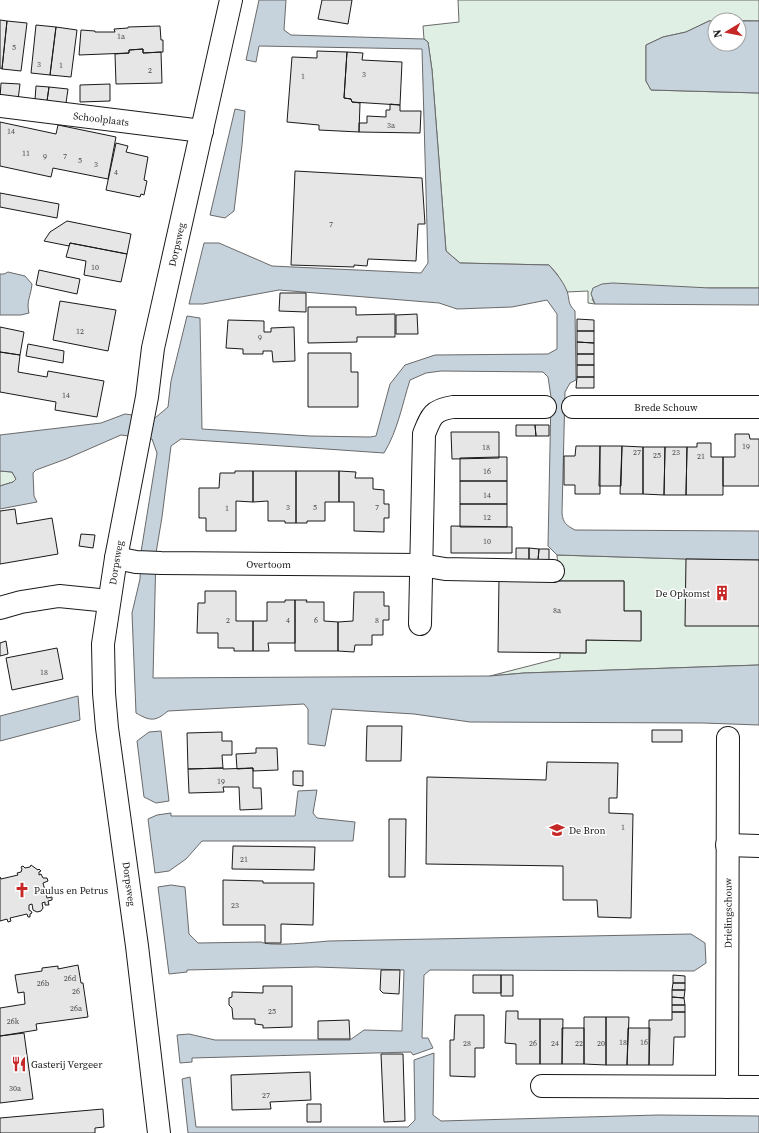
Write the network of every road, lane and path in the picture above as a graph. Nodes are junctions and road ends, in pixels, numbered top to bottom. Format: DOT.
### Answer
graph roads {
  1 [pos="231,0"];
  2 [pos="0,106"];
  3 [pos="202,131"];
  4 [pos="545,407"];
  5 [pos="573,407"];
  6 [pos="759,407"];
  7 [pos="126,560"];
  8 [pos="421,565"];
  9 [pos="553,571"];
  10 [pos="109,602"];
  11 [pos="0,608"];
  12 [pos="420,624"];
  13 [pos="728,738"];
  14 [pos="727,845"];
  15 [pos="759,846"];
  16 [pos="542,1086"];
  17 [pos="727,1087"];
  18 [pos="759,1087"];
  19 [pos="159,1133"];
  1 -- 3 [label="street, Dorpsweg"];
  2 -- 3 [label="street, Schoolplaats"];
  3 -- 7 [label="street, Dorpsweg"];
  4 -- 8 [label="street"];
  5 -- 6 [label="street, Brede Schouw"];
  7 -- 8 [label="street, Overtoom"];
  7 -- 10 [label="street, Dorpsweg"];
  8 -- 9 [label="street, Overtoom"];
  8 -- 12 [label="street"];
  10 -- 11 [label="street"];
  10 -- 19 [label="street, Dorpsweg"];
  13 -- 14 [label="street, Drielingschouw"];
  14 -- 15 [label="street"];
  14 -- 17 [label="street, Drielingschouw"];
  16 -- 17 [label="street"];
  17 -- 18 [label="street"];
}
